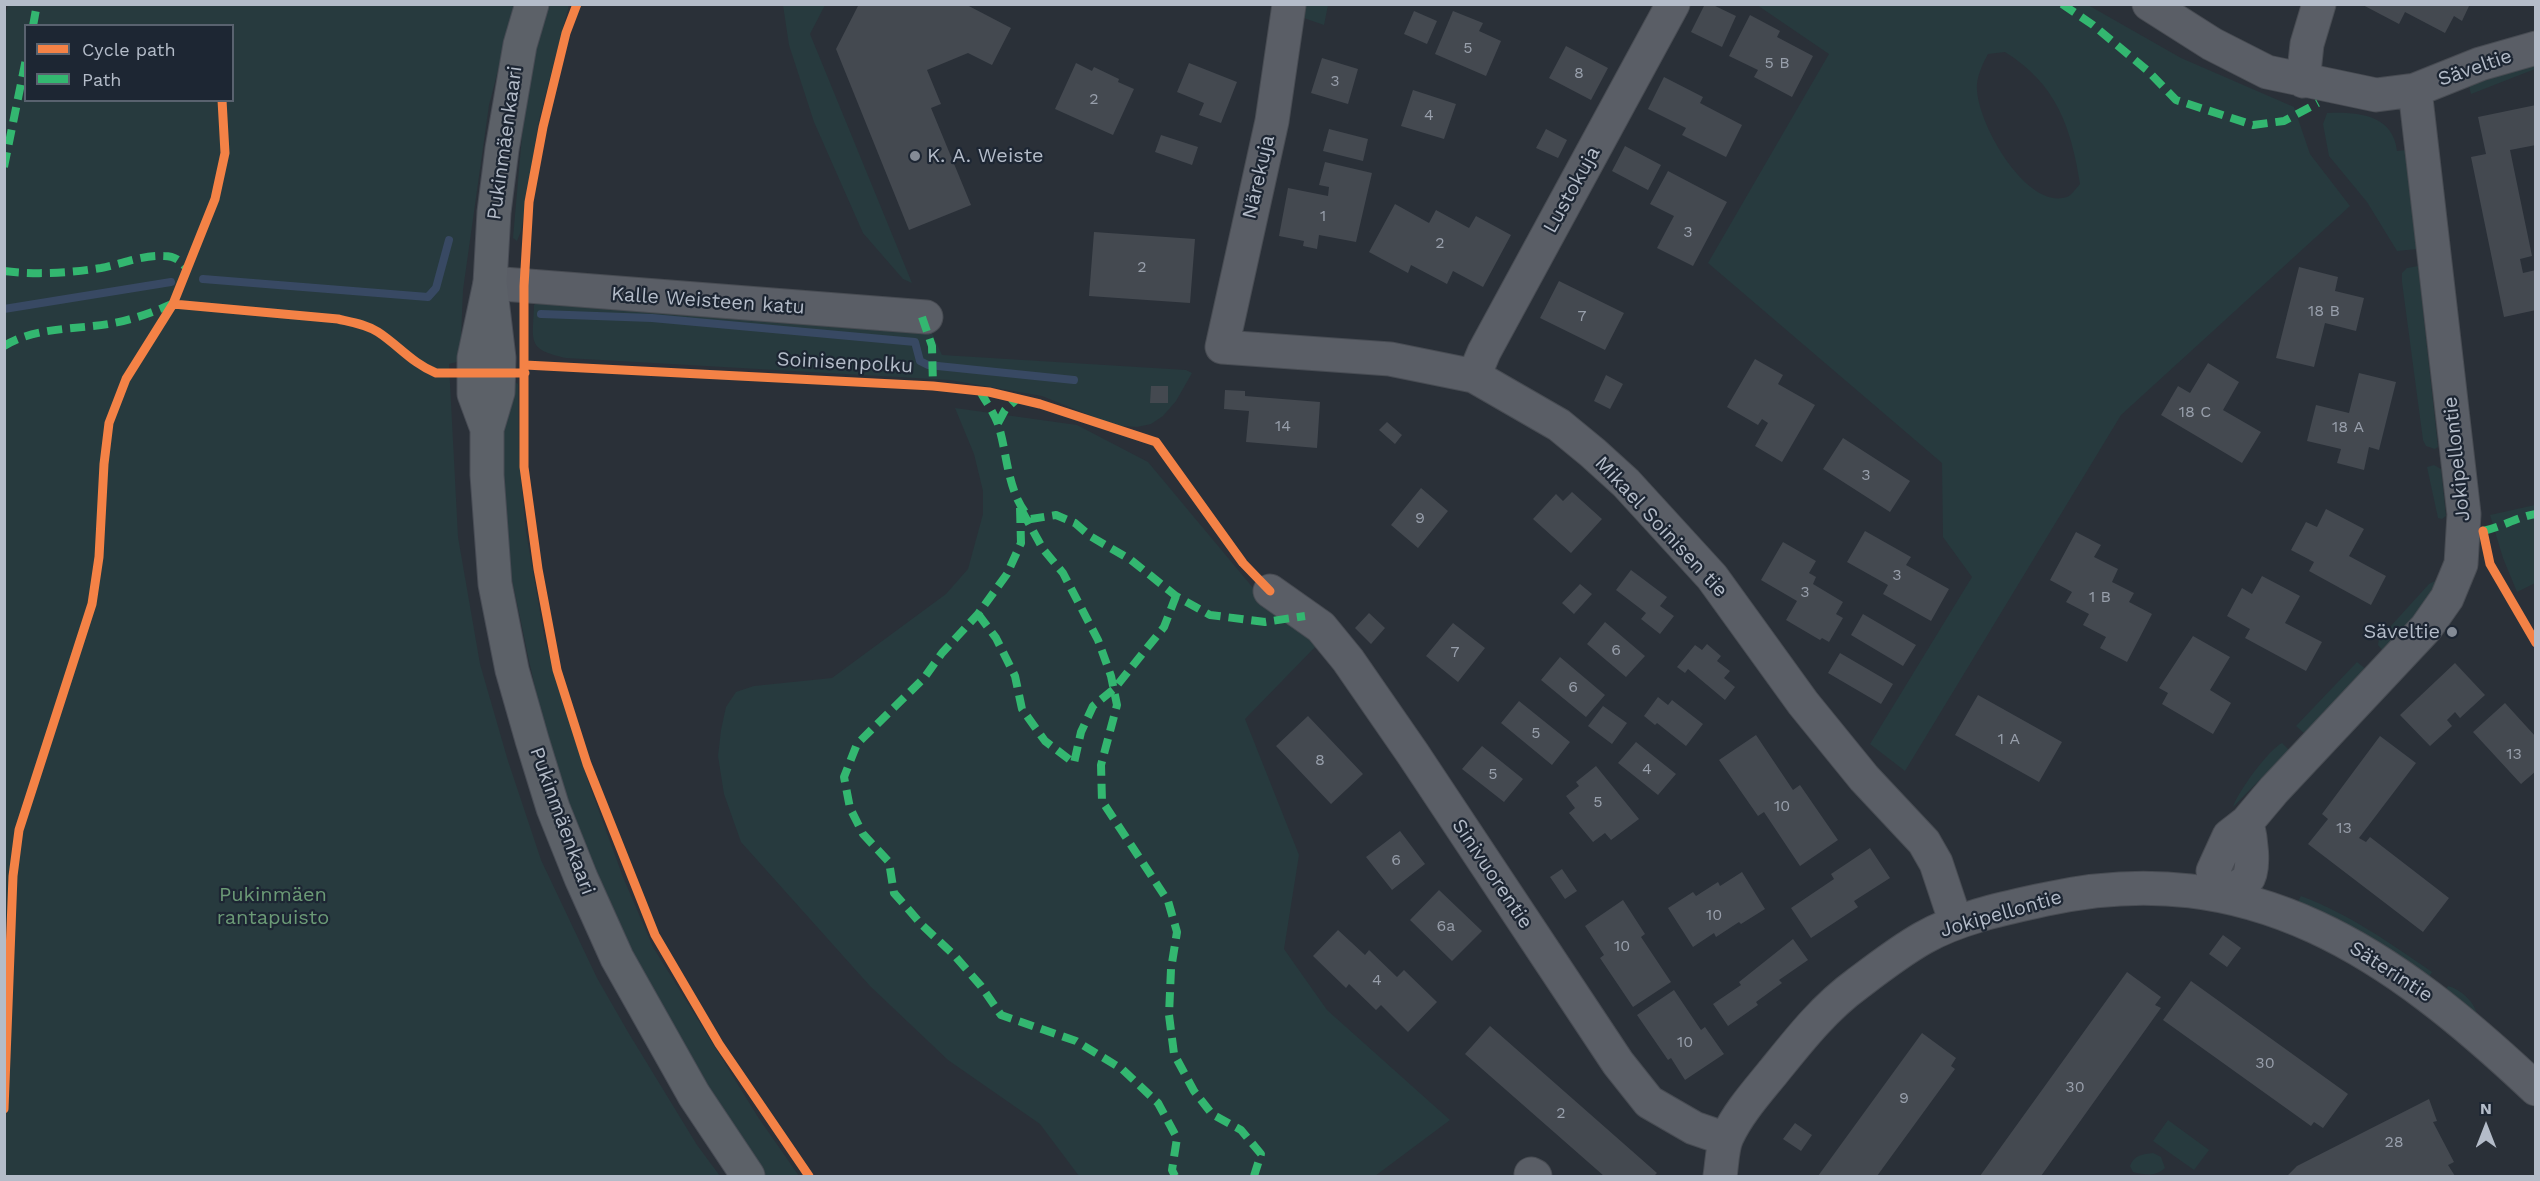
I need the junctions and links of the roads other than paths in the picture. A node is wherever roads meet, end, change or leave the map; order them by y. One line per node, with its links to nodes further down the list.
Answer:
1 (532, 4): 9 (main road, Pukinmäenkaari)
2 (1673, 4): 12 (street, Lustokuja)
3 (2149, 4): 7 (street, Säveltie)
4 (2319, 4): 7 (street)
5 (1289, 5): 11 (street, Närekuja)
6 (2535, 48): 8 (street, Säveltie)
7 (2303, 81): 8 (street, Säveltie)
8 (2415, 90): 14 (street, Jokipellontie)
9 (490, 283): 10 (street, Kalle Weisteen katu); 18 (main road, Pukinmäenkaari)
10 (926, 317)
11 (1221, 347): 12 (street, Mikael Soinisen tie)
12 (1474, 376): 15 (street, Mikael Soinisen tie)
13 (1270, 591): 17 (street, Sinivuorentie)
14 (2222, 894): 15 (street, Jokipellontie); 16 (street, Säterintie)
15 (1956, 923): 17 (street, Jokipellontie)
16 (2535, 1089)
17 (1726, 1139): 19 (street, Jokipellontie)
18 (748, 1176)
19 (1720, 1176)

